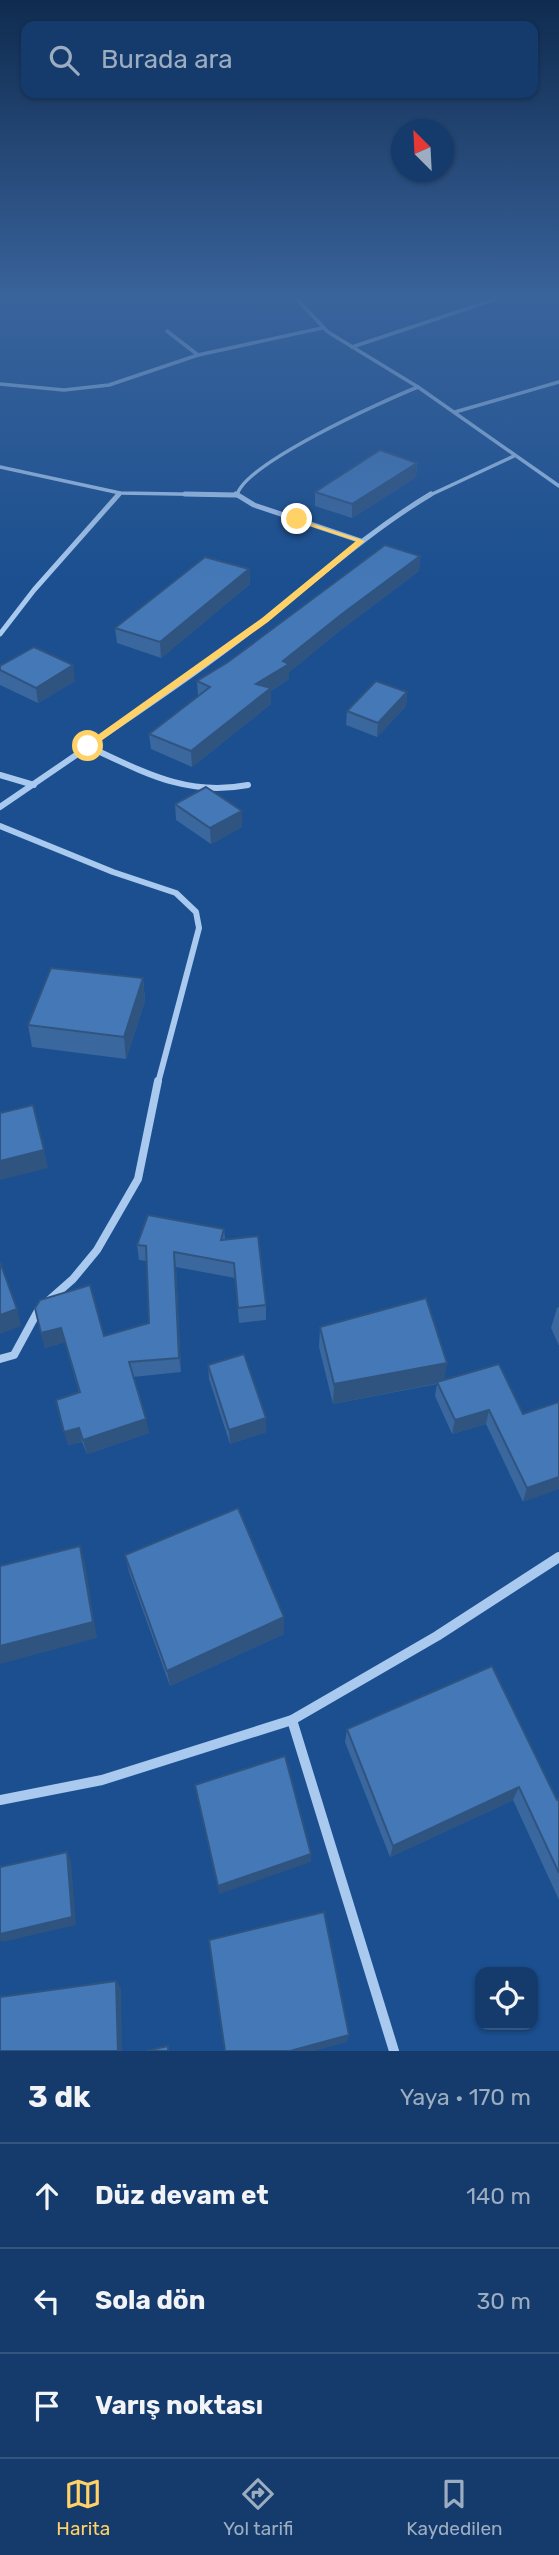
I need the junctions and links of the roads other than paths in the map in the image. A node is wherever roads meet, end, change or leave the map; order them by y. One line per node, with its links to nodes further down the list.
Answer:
1 (408, 391): 9 (street)
2 (423, 391): 4 (street)
3 (529, 391): 4 (street)
4 (454, 412): 5 (street)
5 (514, 456): 7 (street); 10 (street)
6 (0, 467): 8 (street)
7 (559, 486)
8 (120, 493): 9 (street); 11 (street)
9 (235, 495): 10 (street)
10 (361, 541): 12 (street)
11 (0, 634)
12 (88, 746): 14 (street); 15 (street)
13 (0, 775): 14 (street)
14 (34, 785): 16 (street)
15 (248, 785)
16 (0, 807)
17 (0, 826): 18 (street)
18 (0, 1359)
19 (559, 1557): 20 (street)
20 (292, 1720): 21 (street); 22 (street)
21 (0, 1800)
22 (394, 2051)

